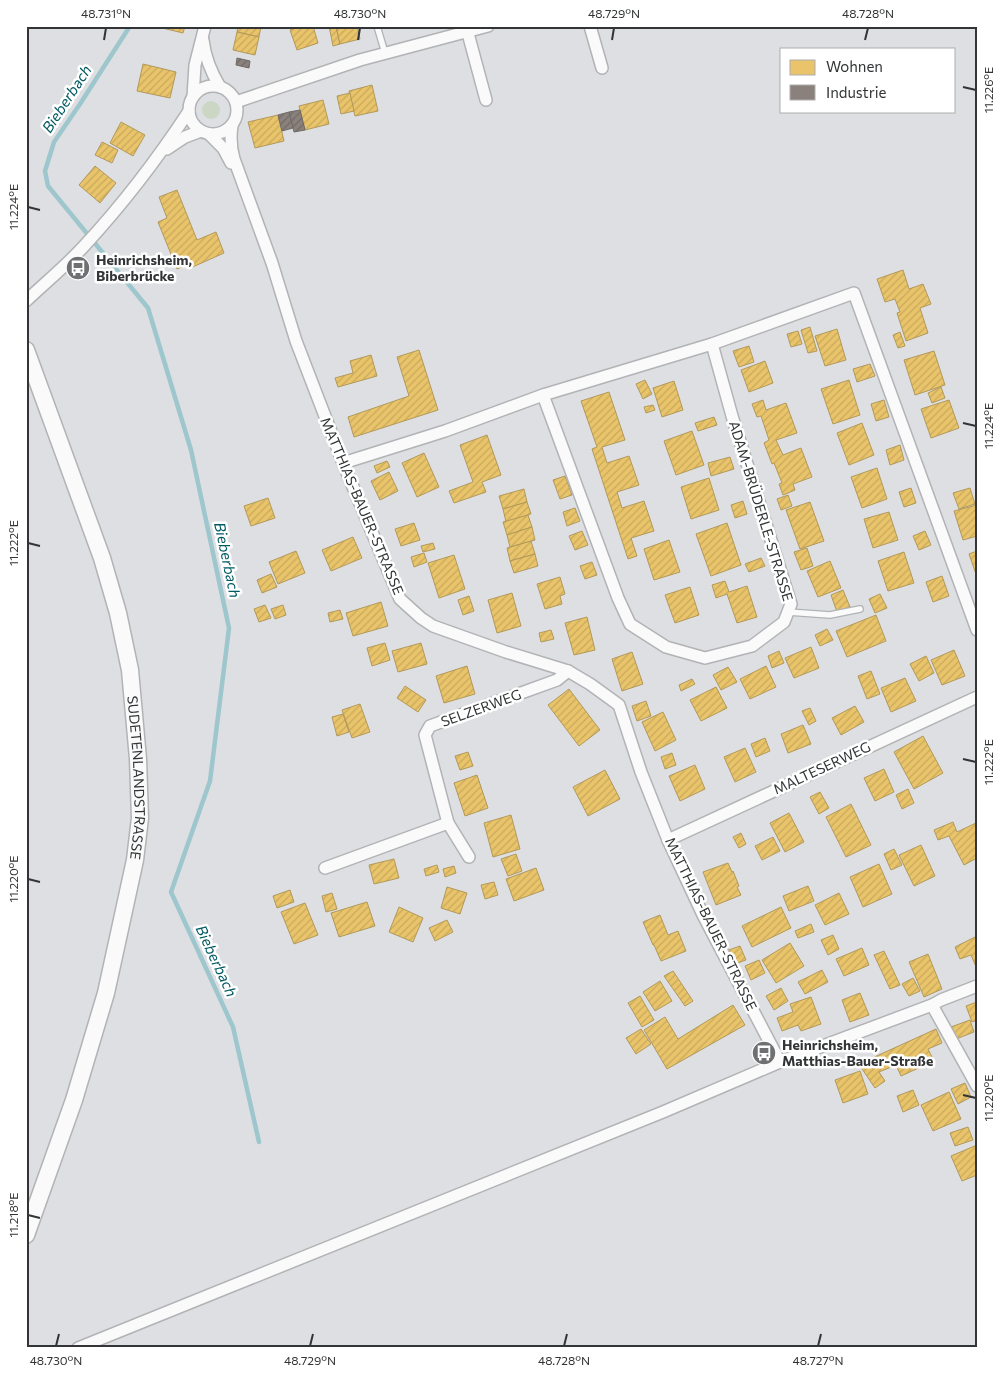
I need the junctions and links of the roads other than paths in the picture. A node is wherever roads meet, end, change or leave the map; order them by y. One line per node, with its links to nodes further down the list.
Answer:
1 (378, 26): 6 (lane)
2 (488, 26): 4 (street)
3 (590, 26): 7 (street)
4 (466, 29): 6 (street); 10 (street)
5 (203, 31): 8 (street); 9 (street)
6 (385, 53): 11 (street)
7 (602, 68)
8 (220, 87): 9 (street); 11 (street)
9 (193, 97): 12 (street)
10 (486, 100)
11 (236, 102): 13 (street)
12 (189, 111): 14 (street); 15 (street)
13 (232, 126): 14 (street); 16 (street, MATTHIAS-BAUER-STRASSE)
14 (205, 133): 15 (street); 16 (street, MATTHIAS-BAUER-STRASSE)
15 (157, 156): 17 (street)
16 (242, 179): 21 (street, MATTHIAS-BAUER-STRASSE)
17 (26, 301)
18 (712, 344): 20 (street); 23 (street, ADAM-BRÜDERLE-STRASSE); 24 (street)
19 (26, 350): 35 (street, SUDETENLANDSTRASSE)
20 (543, 395): 21 (street); 23 (street, ADAM-BRÜDERLE-STRASSE)
21 (343, 463): 25 (street, MATTHIAS-BAUER-STRASSE)
22 (860, 609): 23 (lane)
23 (788, 612)
24 (977, 630)
25 (568, 672): 27 (street, SELZERWEG); 28 (street, MATTHIAS-BAUER-STRASSE)
26 (977, 697): 28 (street, MALTESERWEG)
27 (448, 823): 29 (street, SELZERWEG); 30 (street)
28 (668, 840): 33 (street, MATTHIAS-BAUER-STRASSE)
29 (469, 857)
30 (325, 868)
31 (977, 986): 32 (street)
32 (932, 1006): 33 (street); 34 (street)
33 (780, 1062): 36 (street)
34 (977, 1086)
35 (26, 1235)
36 (78, 1348)

